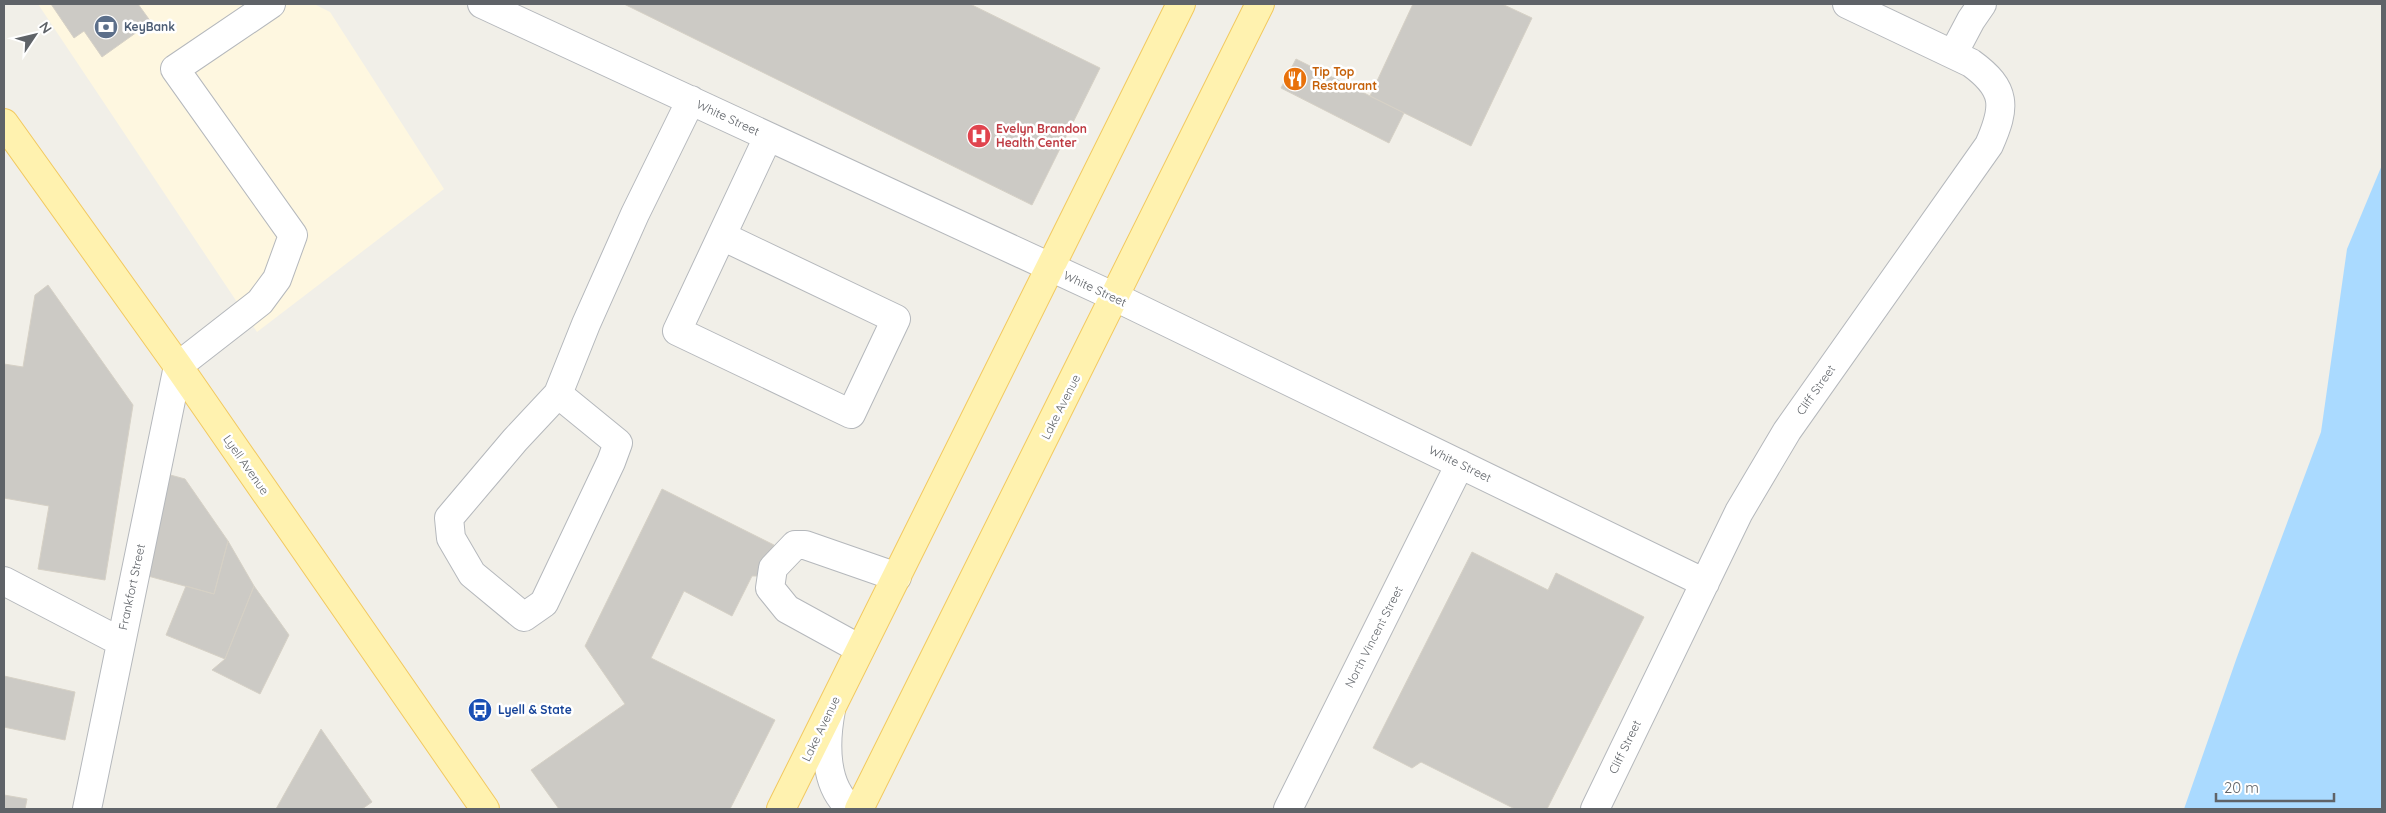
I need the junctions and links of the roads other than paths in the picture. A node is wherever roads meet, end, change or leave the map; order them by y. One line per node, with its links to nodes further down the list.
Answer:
1 (271, 4): 14 (street)
2 (482, 4): 8 (street, White Street)
3 (1179, 4): 12 (main road, Lake Avenue)
4 (1260, 4): 13 (main road, Lake Avenue)
5 (1847, 4): 7 (street, Cliff Street)
6 (1982, 4): 7 (street)
7 (1954, 54): 19 (street, Cliff Street)
8 (690, 100): 10 (street, White Street); 15 (street)
9 (4, 123): 14 (main road, Lyell Avenue)
10 (768, 137): 11 (street); 12 (street, White Street)
11 (722, 236): 11 (street)
12 (1051, 268): 13 (street, White Street); 17 (main road, Lake Avenue)
13 (1115, 297): 16 (street, White Street); 27 (main road, Lake Avenue)
14 (178, 366): 20 (street, Frankfort Street); 24 (main road, Lyell Avenue)
15 (558, 394): 15 (street)
16 (1460, 464): 19 (street, White Street); 28 (street, North Vincent Street)
17 (897, 577): 21 (main road, Lake Avenue); 21 (street)
18 (4, 581): 20 (street)
19 (1705, 583): 29 (street, Cliff Street)
20 (121, 642): 23 (street, Frankfort Street)
21 (860, 649): 22 (main road, Lake Avenue)
22 (831, 708): 25 (main road, Lake Avenue); 26 (street)
23 (87, 809)
24 (485, 809)
25 (781, 809)
26 (852, 809)
27 (859, 809)
28 (1288, 809)
29 (1595, 809)

